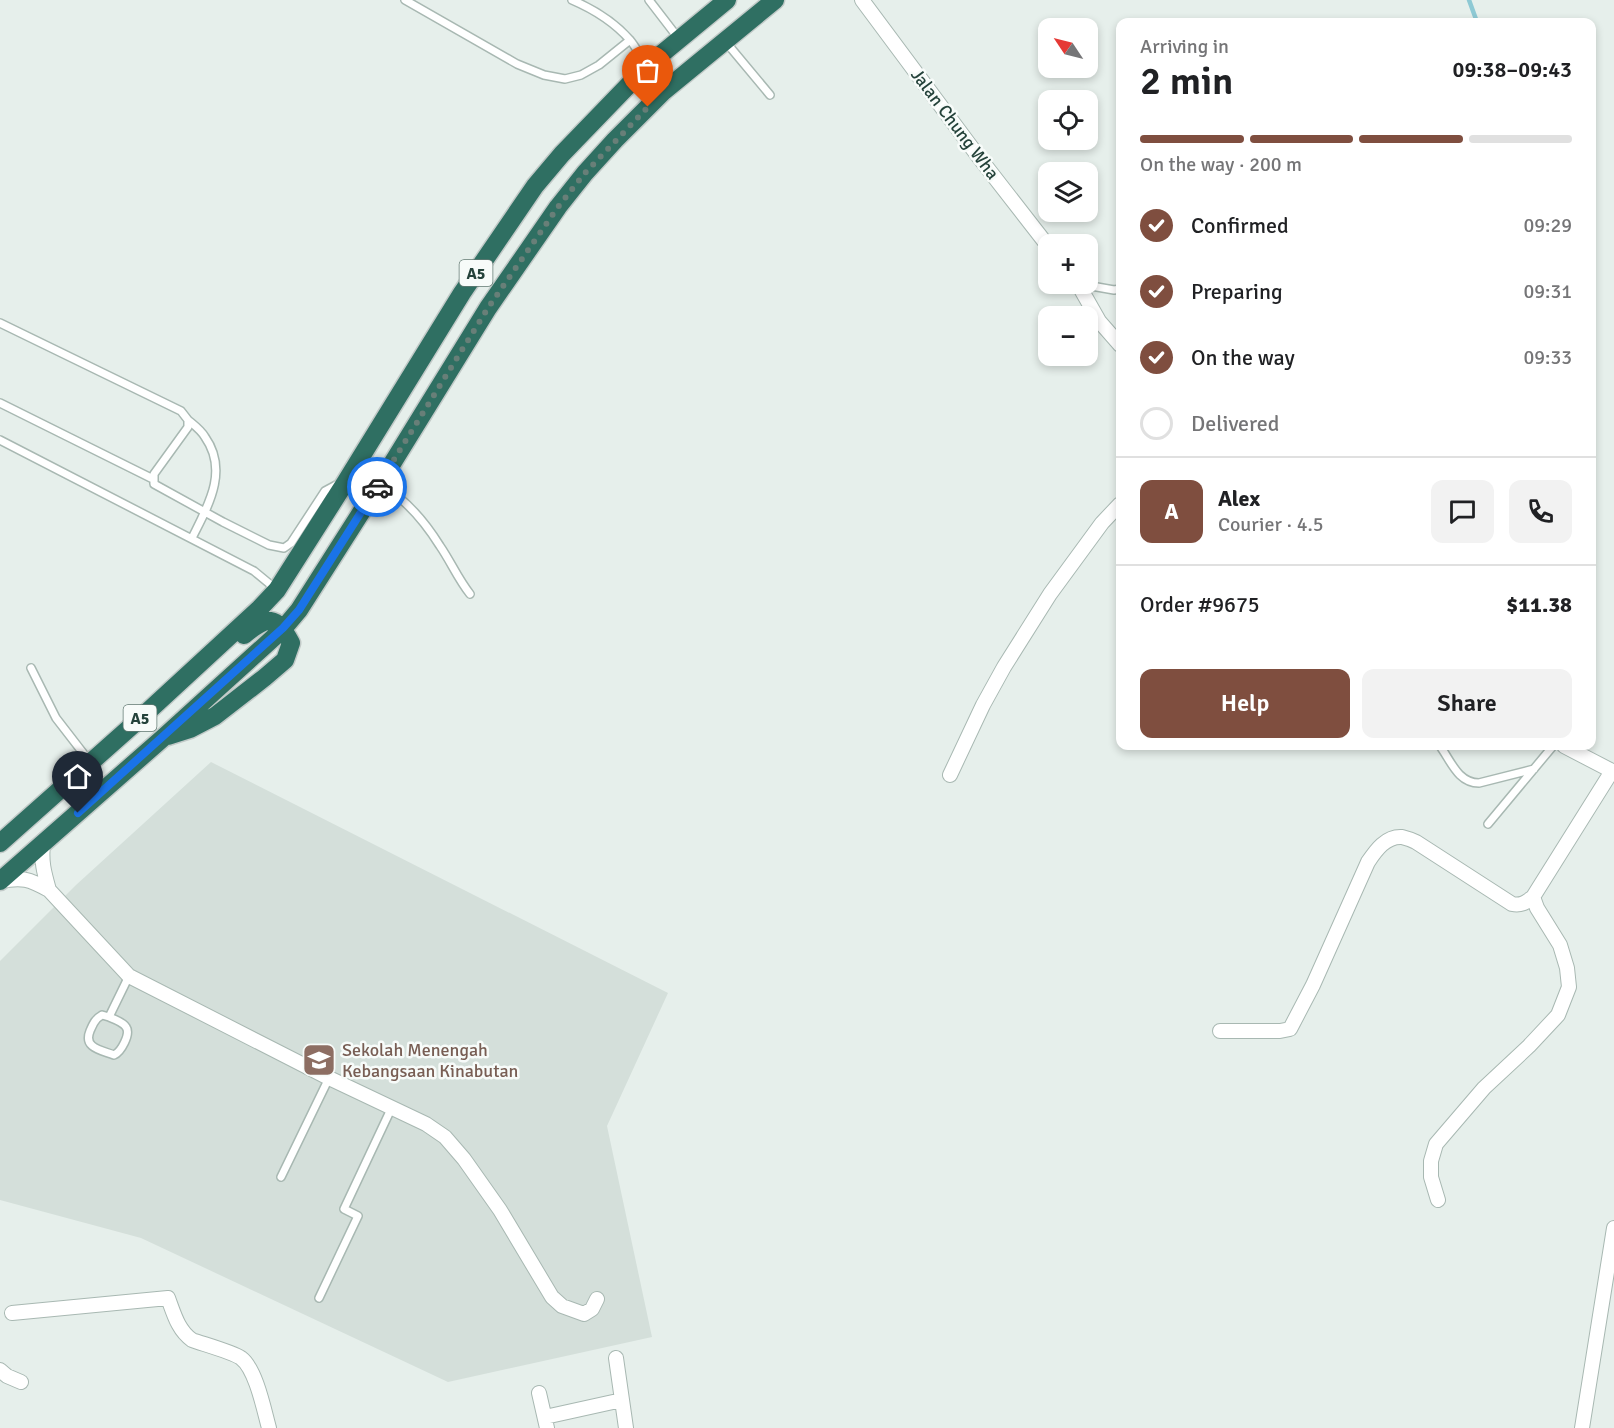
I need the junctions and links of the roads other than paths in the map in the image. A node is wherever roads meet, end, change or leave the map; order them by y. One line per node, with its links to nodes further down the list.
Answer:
1 (405, 0): 8 (lane)
2 (572, 0): 8 (lane)
3 (649, 0): 7 (lane)
4 (727, 0): 7 (highway, A5)
5 (775, 0): 9 (highway, A5)
6 (862, 0): 12 (street, Jalan Chung Wha)
7 (679, 39): 10 (highway, A5)
8 (630, 40): 10 (lane)
9 (724, 40): 11 (lane); 23 (highway, A5)
10 (647, 66): 22 (highway, A5)
11 (770, 95)
12 (1039, 234)
13 (1098, 287): 14 (lane)
14 (1116, 290)
15 (1084, 294): 17 (street)
16 (0, 322): 19 (lane)
17 (1116, 340)
18 (0, 403): 21 (lane)
19 (188, 420): 21 (lane); 25 (lane)
20 (0, 440): 26 (lane)
21 (153, 479): 25 (lane)
22 (345, 483): 25 (lane); 27 (highway, A5)
23 (379, 484): 28 (lane); 29 (highway, A5)
24 (1116, 508): 39 (street)
25 (205, 512): 26 (lane)
26 (192, 538): 27 (lane)
27 (277, 590): 29 (highway); 32 (highway, A5)
28 (470, 594)
29 (299, 610): 30 (highway, A5)
30 (283, 628): 32 (highway); 42 (highway, A5)
31 (31, 668): 36 (lane)
32 (144, 715): 36 (highway, A5)
33 (1443, 750): 37 (lane)
34 (1550, 750): 37 (lane)
35 (1572, 750): 38 (street)
36 (90, 762): 41 (highway, A5)
37 (1534, 769): 40 (lane)
38 (1613, 772): 45 (street)
39 (950, 775)
40 (1488, 824)
41 (0, 843)
42 (43, 844): 43 (highway, A5); 44 (street)
43 (0, 881): 44 (street)
44 (49, 890): 46 (street)
45 (1533, 897): 48 (street); 52 (street)
46 (129, 976): 47 (lane); 49 (street)
47 (109, 1017): 47 (lane)
48 (1220, 1031)
49 (329, 1078): 50 (street); 51 (lane)
50 (392, 1106): 54 (lane); 55 (street)
51 (281, 1177)
52 (1438, 1200)
53 (1614, 1228): 65 (street)
54 (319, 1298)
55 (597, 1299)
56 (12, 1313): 63 (street)
57 (616, 1358): 61 (street)
58 (0, 1371): 59 (street)
59 (21, 1382)
60 (539, 1393): 62 (street)
61 (622, 1400): 62 (street); 64 (street)
62 (546, 1423)
63 (269, 1428)
64 (626, 1428)
65 (1582, 1428)

